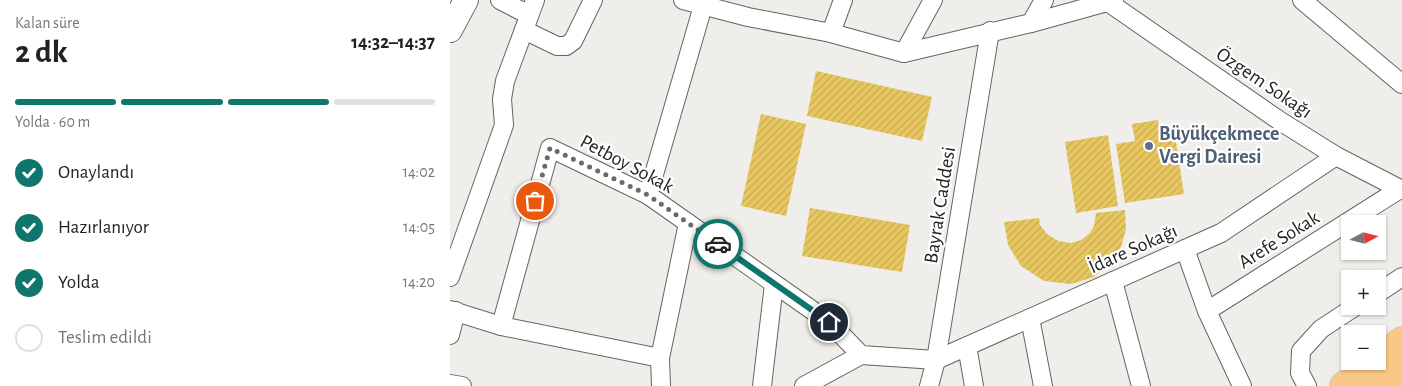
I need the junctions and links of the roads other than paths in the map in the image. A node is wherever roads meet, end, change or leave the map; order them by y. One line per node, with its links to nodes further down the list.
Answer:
1 (466, 0): 13 (main road)
2 (500, 0): 11 (street)
3 (592, 0): 11 (street)
4 (683, 0): 10 (street)
5 (843, 0): 15 (street)
6 (932, 0): 16 (street)
7 (1044, 0): 12 (street)
8 (1302, 0): 17 (street)
9 (1111, 1): 12 (street); 18 (street, Özgem Sokağı)
10 (703, 6): 15 (street); 20 (street)
11 (529, 15): 23 (street)
12 (1031, 23): 14 (street)
13 (450, 30)
14 (990, 31): 16 (street); 39 (street, Bayrak Caddesi)
15 (831, 33): 16 (street)
16 (904, 53)
17 (1402, 84)
18 (1336, 156): 19 (street, Özgem Sokağı); 22 (street, İdare Sokağı)
19 (1401, 190): 29 (street, Arefe Sokak)
20 (648, 195): 21 (street, Petboy Sokak); 32 (street, Petboy Sokak)
21 (688, 223): 26 (street, Petboy Sokak); 38 (street)
22 (1185, 249): 25 (street, İdare Sokağı); 29 (street)
23 (450, 277)
24 (1402, 277): 27 (street)
25 (1113, 281): 31 (street, İdare Sokağı); 50 (street)
26 (774, 284): 37 (street, Petboy Sokak); 45 (street)
27 (1386, 287)
28 (453, 310): 32 (street); 33 (street)
29 (1207, 311): 51 (street)
30 (1342, 315): 52 (street)
31 (1030, 318): 35 (street, İdare Sokağı); 49 (street)
32 (501, 326): 38 (street)
33 (450, 335)
34 (1402, 340): 36 (highway)
35 (967, 346): 39 (street, İdare Sokağı); 48 (street)
36 (1386, 352)
37 (861, 355): 39 (street); 46 (street)
38 (660, 358): 44 (street)
39 (936, 360): 47 (street, Bayrak Caddesi)
40 (1364, 370): 53 (highway)
41 (1402, 370): 54 (highway)
42 (450, 384): 43 (street)
43 (462, 386)
44 (661, 386)
45 (762, 386)
46 (804, 386)
47 (930, 386)
48 (974, 386)
49 (1043, 386)
50 (1141, 386)
51 (1242, 386)
52 (1307, 386)
53 (1344, 386)
54 (1381, 386)

